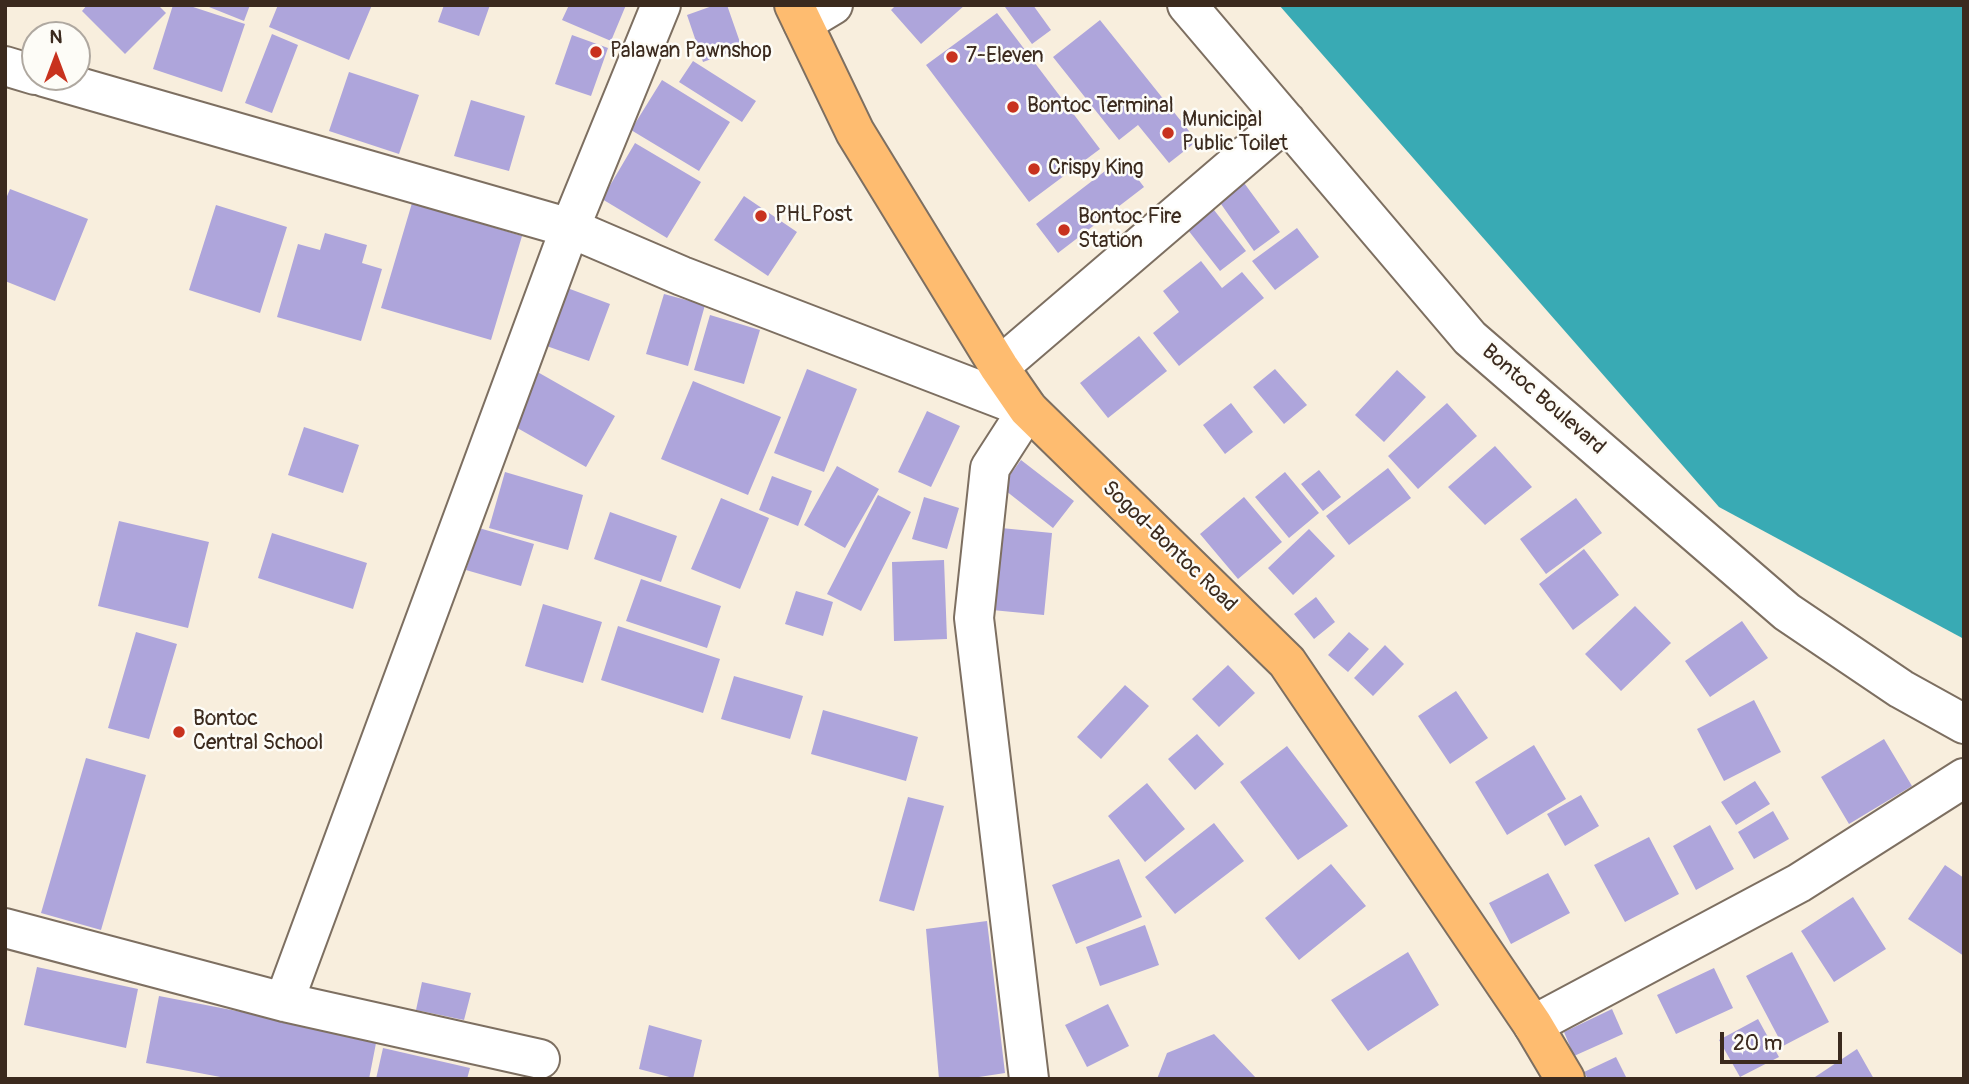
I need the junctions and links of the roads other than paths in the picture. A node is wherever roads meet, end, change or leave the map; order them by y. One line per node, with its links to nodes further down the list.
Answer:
1 (661, 5): 6 (street)
2 (1187, 5): 5 (street, Bontoc Boulevard)
3 (810, 11): 7 (main road, Sogod-Bontoc Road)
4 (91, 90): 6 (street)
5 (1286, 121): 7 (street); 9 (street, Bontoc Boulevard)
6 (570, 228): 8 (street); 12 (street)
7 (999, 367): 8 (main road, Sogod-Bontoc Road)
8 (1028, 410): 13 (main road, Sogod-Bontoc Road); 15 (street)
9 (1964, 724)
10 (1964, 778): 13 (street)
11 (5, 928): 12 (street)
12 (284, 1002): 14 (street)
13 (1533, 1025): 16 (main road, Sogod-Bontoc Road)
14 (540, 1059)
15 (1029, 1079)
16 (1565, 1079)

